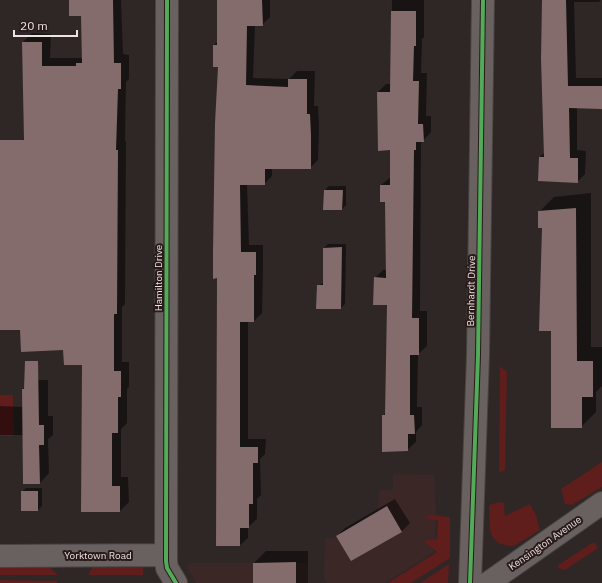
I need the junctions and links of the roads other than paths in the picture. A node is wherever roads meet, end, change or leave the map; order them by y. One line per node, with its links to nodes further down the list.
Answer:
1 (166, 0): 4 (street, Hamilton Drive)
2 (483, 0): 7 (street, Bernhardt Drive)
3 (602, 503): 8 (street, Kensington Avenue)
4 (166, 555): 5 (street, Yorktown Road); 6 (street)
5 (0, 556)
6 (176, 583)
7 (470, 583)
8 (488, 583)

